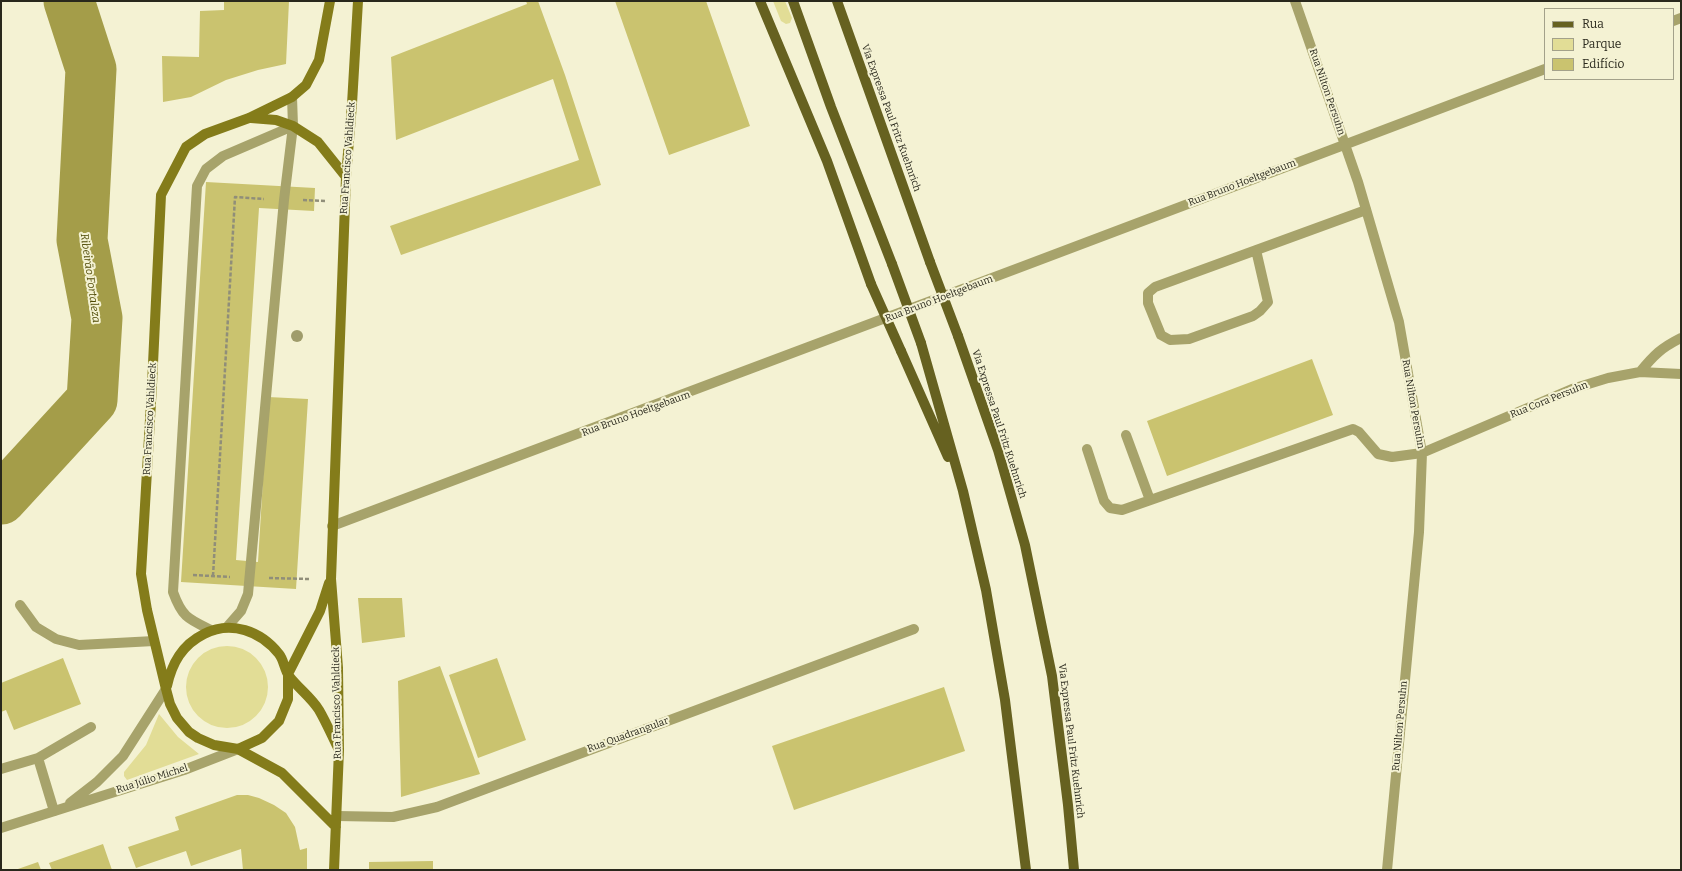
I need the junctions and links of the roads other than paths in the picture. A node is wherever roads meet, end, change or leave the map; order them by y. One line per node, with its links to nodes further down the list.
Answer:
1 (330, 1): 8 (main road, Rua Francisco Vahldieck)
2 (358, 1): 12 (main road, Rua Francisco Vahldieck)
3 (760, 1): 21 (main road, bridge)
4 (793, 1): 21 (main road, bridge)
5 (837, 1): 44 (main road, Via Expressa Paul Fritz Kuehnrich, bridge)
6 (1295, 1): 11 (street, Rua Nilton Persuhn)
7 (1544, 69): 11 (street, Rua Bruno Hoeltgebaum)
8 (292, 96): 9 (main road, Rua Francisco Vahldieck); 10 (street)
9 (249, 118): 10 (main road); 29 (main road, Rua Francisco Vahldieck)
10 (293, 126): 12 (main road); 26 (street); 28 (street)
11 (1345, 144): 13 (street, Rua Nilton Persuhn); 23 (street, Rua Bruno Hoeltgebaum)
12 (346, 177): 23 (main road, Rua Francisco Vahldieck)
13 (1366, 210): 14 (street); 20 (street, Rua Nilton Persuhn)
14 (1256, 250): 14 (street)
15 (1681, 338): 16 (street)
16 (1640, 372): 17 (street, Rua Cora Persuhn); 20 (street, Rua Cora Persuhn)
17 (1681, 374)
18 (1126, 435): 22 (street)
19 (1087, 449): 22 (street)
20 (1422, 453): 22 (street, Rua Cora Persuhn); 45 (street, Rua Nilton Persuhn)
21 (963, 491): 43 (main road)
22 (1150, 500)
23 (332, 526): 24 (main road, Rua Francisco Vahldieck)
24 (330, 579): 30 (main road, Rua Francisco Vahldieck); 34 (main road, Rua Francisco Vahldieck)
25 (20, 605): 29 (street)
26 (227, 627): 28 (main road); 30 (main road)
27 (914, 628): 39 (street, Rua Quadrangular)
28 (211, 630): 31 (main road)
29 (154, 640): 31 (main road, Rua Francisco Vahldieck)
30 (288, 674): 33 (main road); 34 (main road)
31 (166, 689): 33 (main road, Rua Francisco Vahldieck); 37 (street, Rua Júlio Michel)
32 (91, 727): 35 (street)
33 (238, 749): 37 (street, Rua Júlio Michel); 40 (main road, Rua Francisco Vahldieck)
34 (339, 750): 39 (main road, Rua Francisco Vahldieck)
35 (38, 758): 36 (street); 38 (street)
36 (1, 769)
37 (66, 806): 38 (street, Rua Júlio Michel)
38 (54, 811): 41 (street, Rua Júlio Michel)
39 (337, 816): 40 (main road, Rua Francisco Vahldieck)
40 (336, 827): 42 (main road, Rua Francisco Vahldieck)
41 (1, 828)
42 (334, 870)
43 (1026, 870)
44 (1074, 870)
45 (1386, 870)

